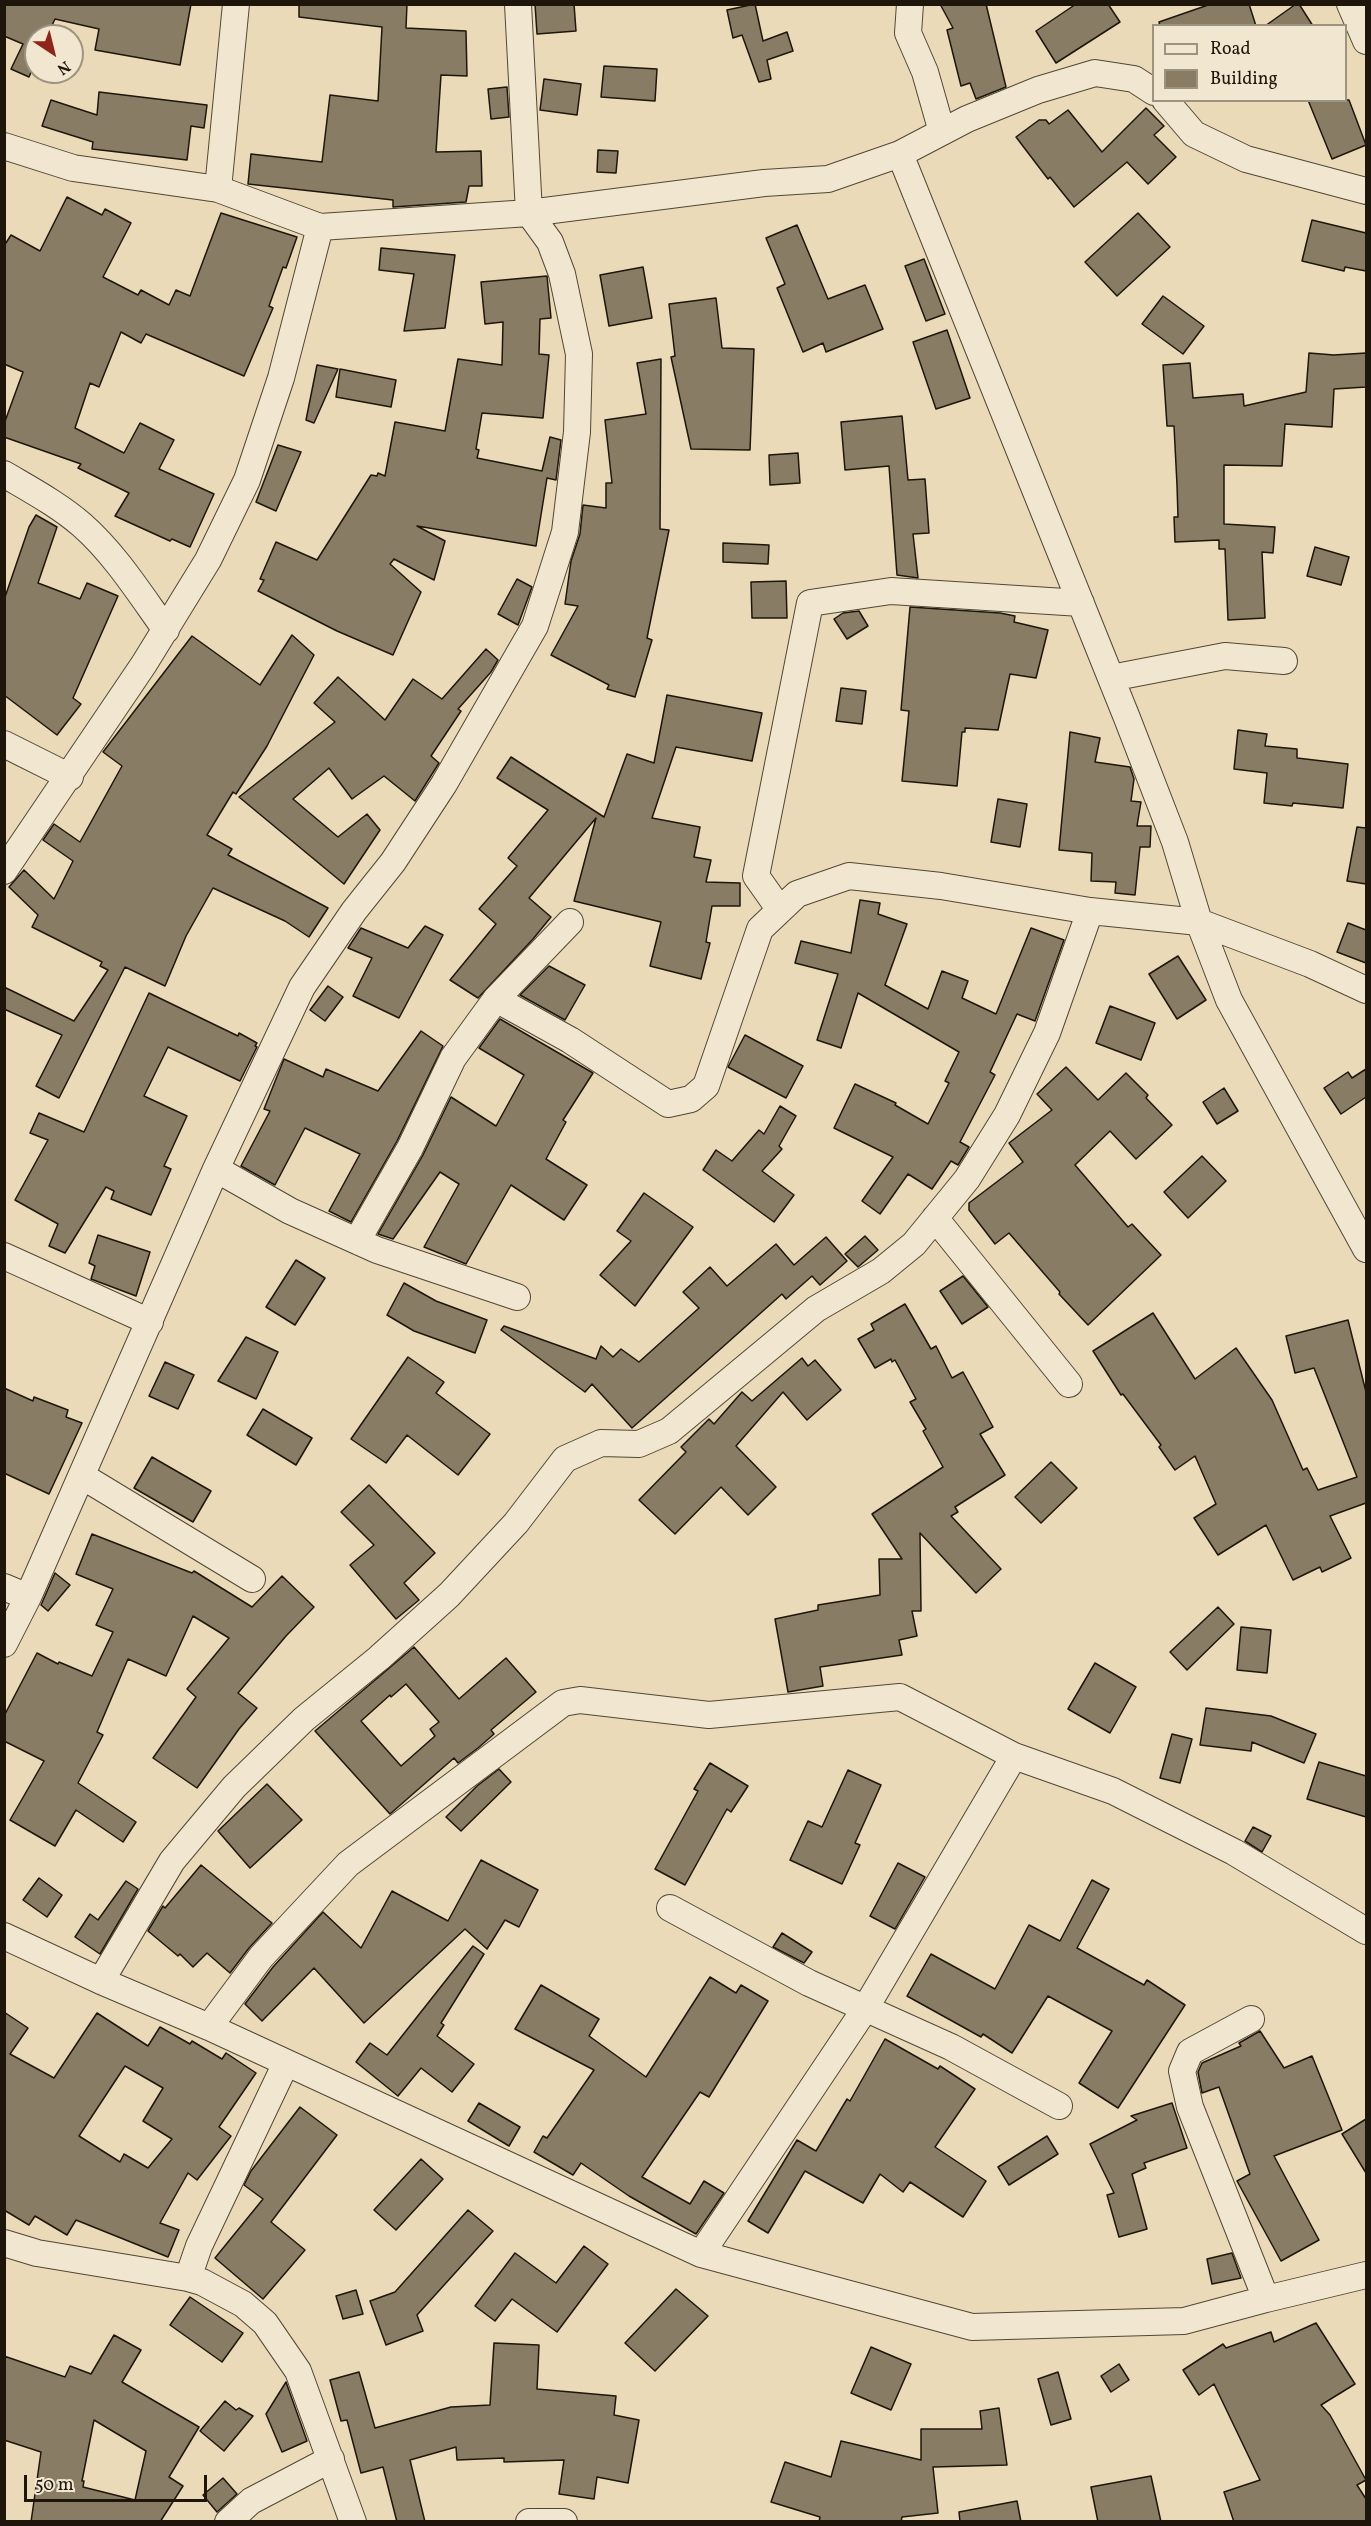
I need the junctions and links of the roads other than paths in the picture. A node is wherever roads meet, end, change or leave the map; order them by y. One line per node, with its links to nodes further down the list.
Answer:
1 (236, 4): 11 (street)
2 (518, 4): 13 (street)
3 (910, 4): 8 (street)
4 (1350, 4): 5 (street)
5 (1366, 41)
6 (1152, 91): 8 (street)
7 (1167, 102): 12 (street)
8 (942, 132): 10 (street)
9 (4, 146): 11 (street)
10 (900, 154): 13 (street); 16 (street)
11 (218, 189): 14 (street)
12 (1366, 190)
13 (529, 213): 14 (street); 29 (street)
14 (320, 227): 17 (street)
15 (4, 474): 17 (street)
16 (1081, 603): 19 (street); 23 (street)
17 (166, 630): 21 (street)
18 (1284, 661): 19 (street)
19 (1111, 678): 26 (street)
20 (4, 744): 21 (street)
21 (70, 777): 22 (street)
22 (4, 871)
23 (780, 910): 24 (street); 28 (street)
24 (1090, 911): 26 (street); 30 (street)
25 (570, 922): 28 (street)
26 (1198, 922): 27 (street); 32 (street)
27 (1366, 990)
28 (496, 999): 31 (street)
29 (216, 1169): 31 (street); 35 (street)
30 (935, 1218): 36 (street); 46 (street)
31 (357, 1241): 34 (street)
32 (1366, 1249)
33 (4, 1256): 35 (street)
34 (517, 1297)
35 (150, 1323): 37 (street)
36 (1069, 1384)
37 (82, 1476): 38 (street); 40 (street)
38 (252, 1579)
39 (4, 1587): 40 (street)
40 (28, 1597): 41 (street)
41 (4, 1644)
42 (1014, 1756): 44 (street); 47 (street); 49 (street)
43 (670, 1908): 47 (street)
44 (1366, 1931)
45 (4, 1936): 46 (street)
46 (101, 1982): 49 (street)
47 (865, 2009): 51 (street); 53 (street)
48 (1251, 2019): 56 (street)
49 (209, 2027): 50 (street)
50 (286, 2063): 53 (street); 55 (street)
51 (1059, 2106)
52 (4, 2243): 55 (street)
53 (701, 2254): 56 (street)
54 (1366, 2275): 56 (street)
55 (188, 2278): 57 (street)
56 (1266, 2298)
57 (331, 2459): 58 (street); 59 (street)
58 (228, 2522)
59 (353, 2522)
60 (529, 2522): 61 (street)
61 (564, 2522)

